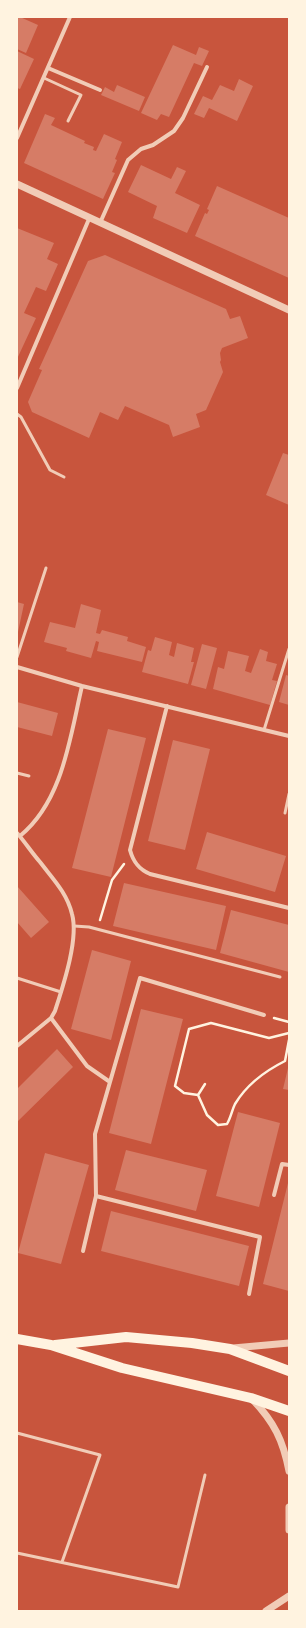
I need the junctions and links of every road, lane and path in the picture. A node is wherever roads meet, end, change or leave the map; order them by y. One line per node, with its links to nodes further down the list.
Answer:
1 (70, 17): 3 (street)
2 (207, 67): 10 (street)
3 (48, 68): 4 (street); 5 (street)
4 (44, 78): 6 (lane); 7 (street)
5 (100, 90)
6 (68, 121)
7 (17, 138)
8 (17, 184): 9 (street)
9 (89, 218): 10 (street); 12 (street)
10 (100, 224): 11 (street)
11 (289, 310)
12 (17, 388)
13 (17, 414): 14 (lane)
14 (64, 476)
15 (46, 568): 17 (lane)
16 (289, 649): 21 (lane)
17 (17, 657)
18 (17, 667): 19 (street)
19 (82, 686): 20 (street); 27 (street)
20 (167, 706): 21 (street); 28 (street)
21 (264, 730): 22 (street)
22 (289, 736)
23 (17, 773): 24 (lane)
24 (29, 776)
25 (289, 794): 26 (lane)
26 (285, 813)
27 (18, 835): 30 (street)
28 (130, 850): 29 (street); 30 (path)
29 (289, 908)
30 (72, 915): 31 (street)
31 (74, 926): 32 (lane); 34 (street)
32 (280, 977)
33 (17, 978): 34 (lane)
34 (61, 992): 36 (street)
35 (264, 1015): 37 (path); 41 (street)
36 (51, 1018): 40 (street); 41 (street)
37 (289, 1022)
38 (289, 1033): 43 (path)
39 (289, 1040): 43 (path)
40 (17, 1046)
41 (110, 1082): 46 (street)
42 (205, 1084): 43 (path)
43 (198, 1096)
44 (289, 1165): 45 (street)
45 (274, 1195)
46 (96, 1196): 47 (street); 48 (street)
47 (83, 1251)
48 (249, 1294)
49 (17, 1339): 51 (main road)
50 (289, 1344): 52 (street)
51 (51, 1345): 52 (main road); 54 (main road)
52 (230, 1349): 53 (main road)
53 (289, 1371)
54 (251, 1398): 55 (main road); 57 (street)
55 (289, 1411)
56 (17, 1433): 62 (lane)
57 (289, 1471)
58 (205, 1475): 62 (lane)
59 (289, 1507): 60 (street)
60 (289, 1530)
61 (17, 1553): 62 (lane)
62 (62, 1562)
63 (289, 1596): 64 (street)
64 (266, 1611)

